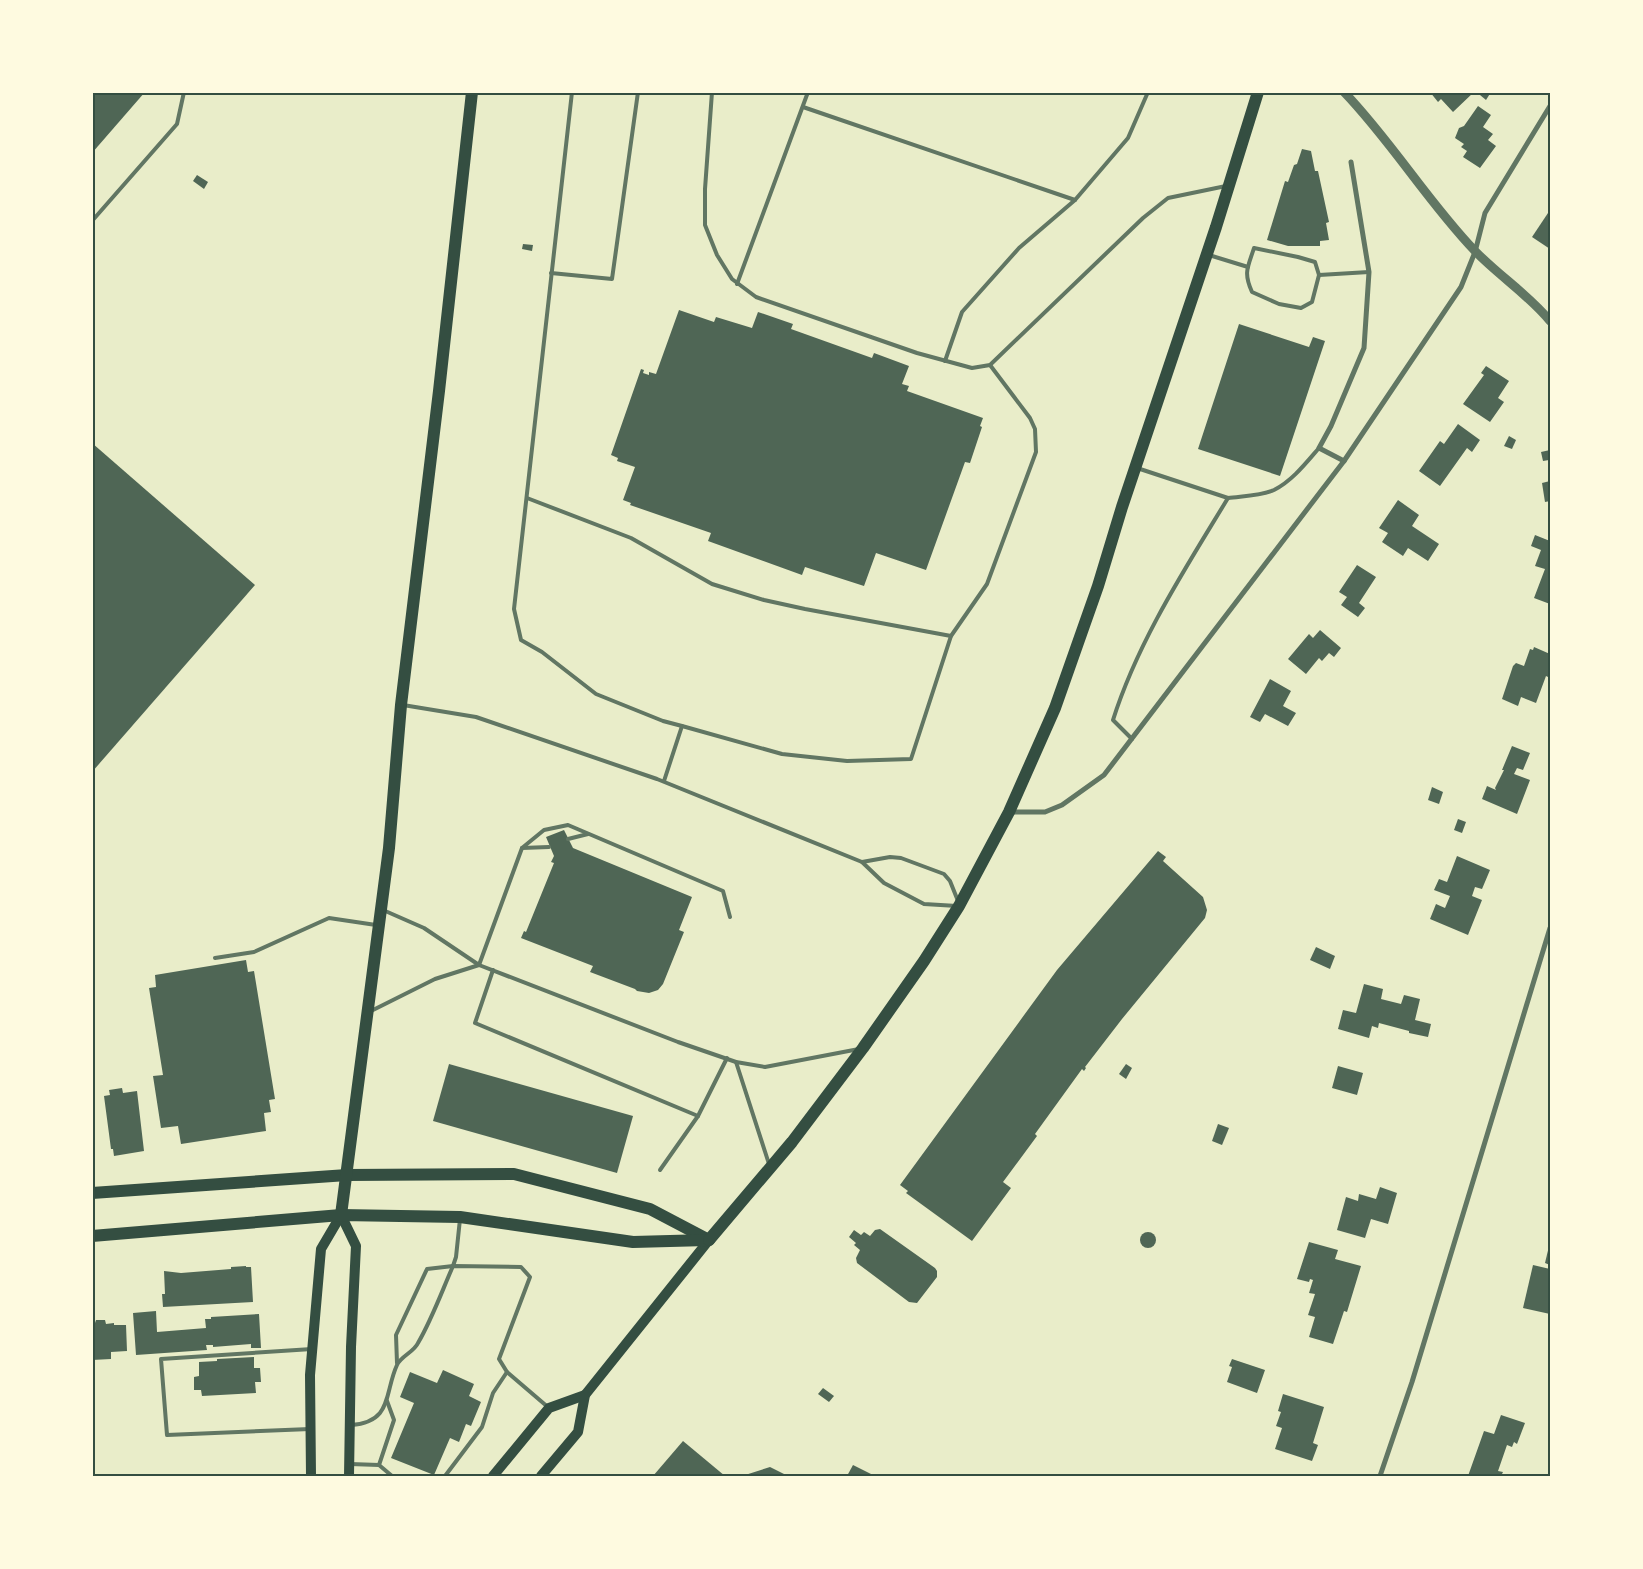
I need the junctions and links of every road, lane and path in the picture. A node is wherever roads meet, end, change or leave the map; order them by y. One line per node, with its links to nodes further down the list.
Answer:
1 (184, 92): 15 (lane)
2 (472, 92): 32 (main road)
3 (572, 92): 20 (lane)
4 (638, 92): 20 (lane)
5 (712, 92): 22 (lane)
6 (808, 92): 11 (lane)
7 (1148, 92): 14 (lane)
8 (1258, 92): 13 (main road)
9 (1344, 92): 16 (street)
10 (1550, 106): 16 (street)
11 (803, 107): 14 (lane); 22 (lane)
12 (1351, 162): 19 (street)
13 (1228, 186): 17 (main road); 25 (lane)
14 (1075, 200): 24 (lane)
15 (92, 221)
16 (1475, 252): 23 (street); 27 (street)
17 (1207, 254): 18 (lane); 28 (main road)
18 (1248, 266): 21 (lane); 21 (lane)
19 (1369, 272): 21 (lane); 26 (street)
20 (551, 273): 29 (lane)
21 (1319, 275)
22 (737, 284): 24 (lane)
23 (1550, 321)
24 (945, 361): 25 (lane)
25 (990, 365): 31 (lane)
26 (1319, 448): 27 (street); 30 (lane)
27 (1344, 461): 34 (street)
28 (1135, 468): 30 (lane); 36 (main road)
29 (527, 498): 31 (lane); 33 (lane)
30 (1228, 498): 34 (lane)
31 (951, 636): 33 (lane)
32 (401, 705): 35 (lane); 43 (main road)
33 (682, 726): 35 (lane)
34 (1132, 739): 36 (street)
35 (664, 781): 41 (lane)
36 (1009, 812): 42 (main road)
37 (588, 834): 38 (lane); 40 (lane); 44 (lane)
38 (568, 839)
39 (549, 846): 40 (lane)
40 (522, 848): 48 (lane)
41 (862, 862): 42 (lane); 42 (lane)
42 (959, 906): 51 (main road)
43 (381, 908): 45 (main road); 48 (lane)
44 (730, 918)
45 (378, 926): 47 (lane); 50 (main road)
46 (1550, 928): 80 (street)
47 (215, 958)
48 (479, 965): 49 (lane); 50 (lane)
49 (493, 970): 52 (lane); 54 (lane)
50 (367, 1013): 57 (main road)
51 (863, 1048): 53 (lane); 55 (main road)
52 (727, 1058): 53 (lane); 54 (lane)
53 (736, 1062): 55 (lane)
54 (698, 1116): 56 (lane)
55 (771, 1168): 62 (main road)
56 (660, 1170)
57 (347, 1175): 58 (main road); 59 (main road); 62 (main road)
58 (92, 1193)
59 (341, 1215): 60 (main road); 61 (main road); 64 (main road); 70 (main road)
60 (460, 1216): 62 (main road); 63 (lane)
61 (92, 1236)
62 (710, 1240): 67 (main road)
63 (453, 1266): 65 (lane); 65 (lane); 66 (lane)
64 (312, 1349): 71 (main road); 71 (lane)
65 (397, 1363): 68 (lane)
66 (507, 1372): 69 (lane); 77 (lane)
67 (586, 1396): 69 (main road); 79 (main road)
68 (387, 1401): 70 (lane); 73 (lane)
69 (549, 1408): 78 (main road)
70 (351, 1425): 72 (main road)
71 (310, 1429): 74 (main road)
72 (350, 1464): 73 (lane); 75 (main road)
73 (379, 1465): 76 (lane)
74 (310, 1476)
75 (349, 1476)
76 (392, 1476)
77 (445, 1476)
78 (493, 1476)
79 (542, 1476)
80 (1380, 1476)

